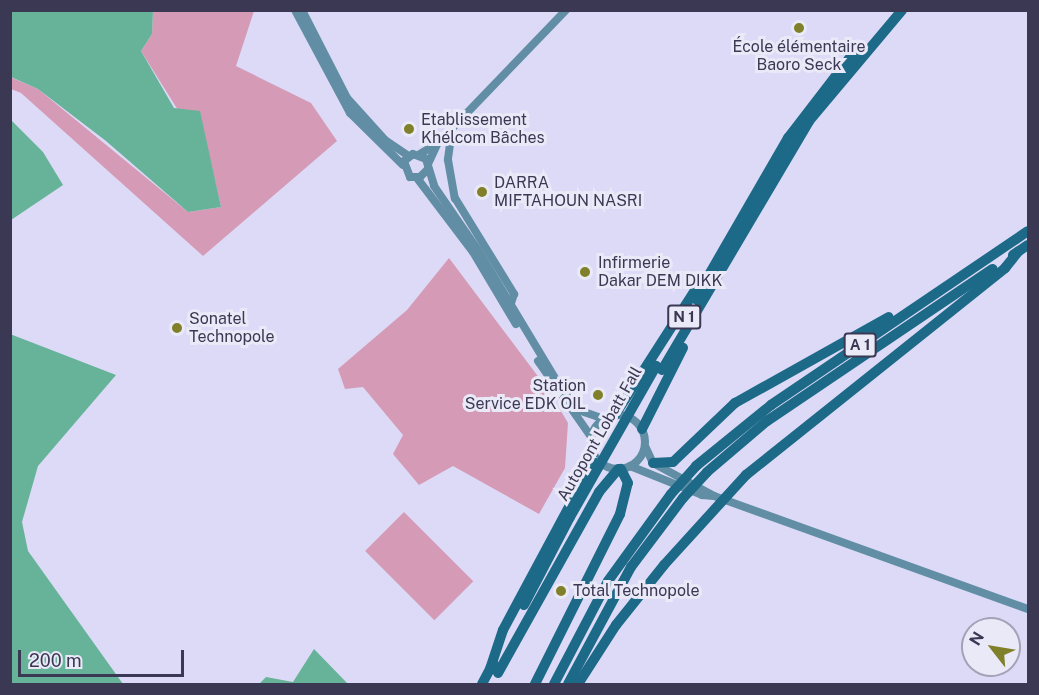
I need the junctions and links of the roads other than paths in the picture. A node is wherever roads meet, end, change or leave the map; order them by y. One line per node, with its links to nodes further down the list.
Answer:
1 (295, 10): 12 (main road)
2 (302, 10): 7 (main road)
3 (308, 10): 7 (main road)
4 (566, 10): 8 (main road)
5 (891, 10): 20 (highway)
6 (902, 10): 20 (highway)
7 (341, 88): 11 (main road)
8 (452, 129): 9 (main road); 16 (main road)
9 (438, 143): 10 (main road); 13 (main road)
10 (420, 154): 11 (main road); 13 (main road)
11 (409, 156): 12 (main road)
12 (404, 165): 14 (main road)
13 (428, 167): 14 (main road); 15 (main road)
14 (417, 178): 25 (main road)
15 (439, 193): 16 (main road); 22 (main road)
16 (459, 208): 22 (main road)
17 (1029, 231): 21 (highway, A 1)
18 (1029, 245): 19 (highway, A 1)
19 (1018, 252): 30 (highway); 37 (highway, A 1, bridge)
20 (716, 270): 23 (highway); 24 (highway); 32 (highway, Autopont Lobatt Fall / N 1)
21 (927, 300): 28 (highway); 36 (highway, A 1, bridge)
22 (511, 303): 23 (main road)
23 (610, 417): 24 (main road); 25 (main road)
24 (642, 429): 26 (main road)
25 (592, 438): 27 (main road)
26 (645, 445): 28 (main road); 29 (main road)
27 (593, 452): 29 (main road); 32 (highway)
28 (653, 463): 30 (main road)
29 (623, 468): 30 (main road); 32 (highway); 35 (highway)
30 (718, 497): 31 (main road); 38 (highway)
31 (1029, 609)
32 (494, 671): 33 (highway); 34 (highway)
33 (482, 684)
34 (493, 684)
35 (535, 684)
36 (554, 684)
37 (568, 684)
38 (578, 684)

